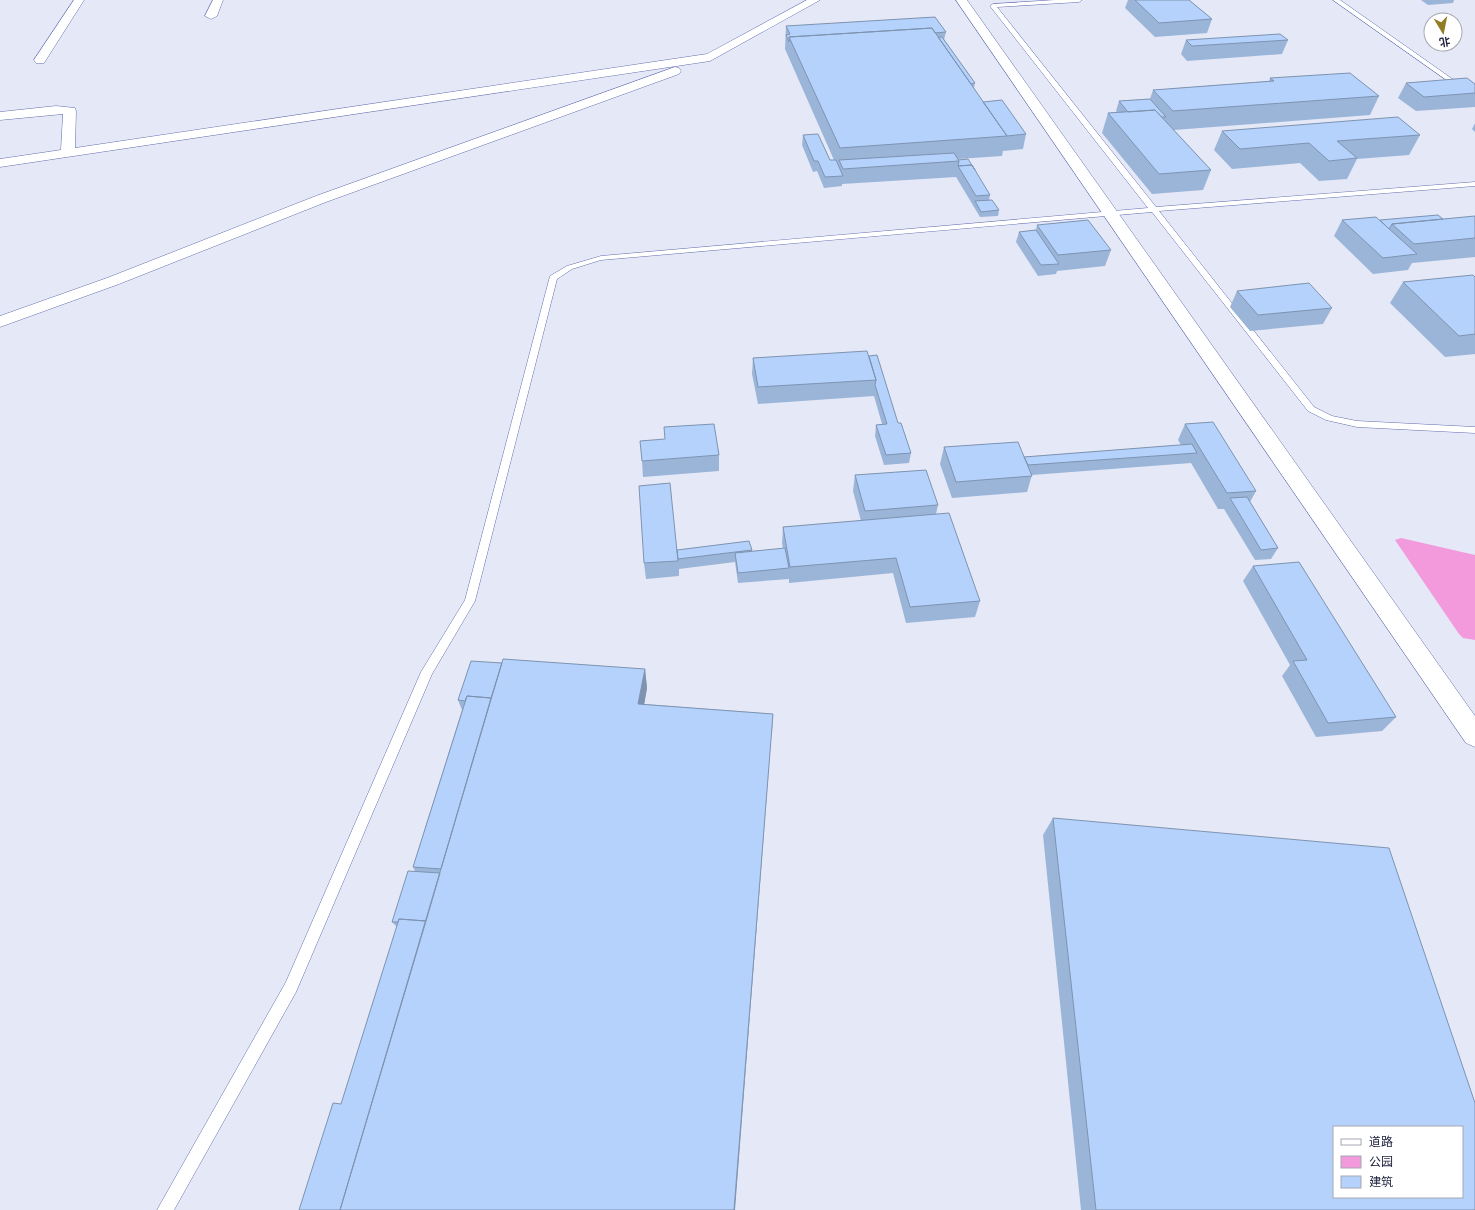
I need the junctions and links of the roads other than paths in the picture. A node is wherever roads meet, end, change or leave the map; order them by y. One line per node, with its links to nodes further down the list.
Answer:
1 (79, 0): 9 (street)
2 (218, 0): 7 (street)
3 (815, 0): 8 (street)
4 (961, 0): 16 (street)
5 (1079, 0): 15 (lane)
6 (1336, 0): 10 (lane)
7 (211, 16)
8 (710, 57): 12 (street); 17 (street)
9 (40, 60)
10 (1475, 98)
11 (0, 116): 12 (street)
12 (68, 153): 13 (street)
13 (0, 163)
14 (1475, 184): 15 (lane)
15 (1154, 210): 16 (lane); 18 (lane)
16 (1109, 213): 19 (street); 20 (lane)
17 (0, 322)
18 (1475, 430)
19 (1474, 732)
20 (165, 1210)

